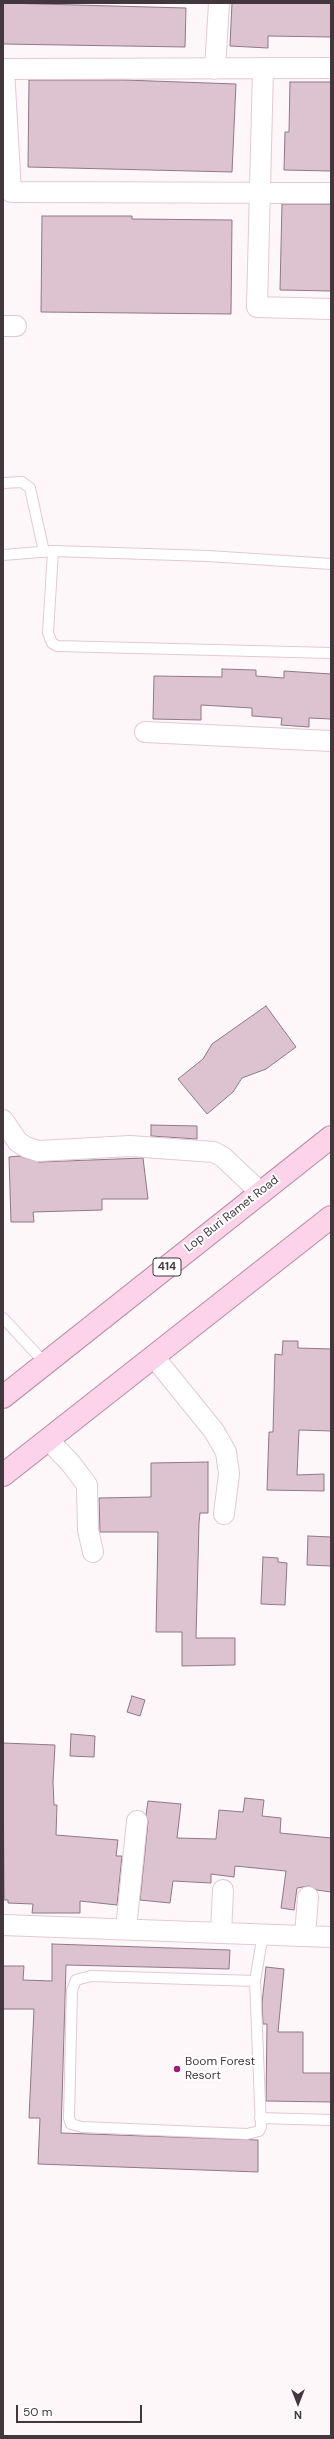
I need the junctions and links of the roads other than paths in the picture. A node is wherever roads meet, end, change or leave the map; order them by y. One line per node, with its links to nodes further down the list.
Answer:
1 (219, 3): 3 (street)
2 (331, 68): 4 (street)
3 (215, 69): 4 (street); 6 (street)
4 (263, 69): 6 (street)
5 (331, 193): 6 (street)
6 (262, 194): 7 (street)
7 (331, 308)
8 (3, 483): 9 (lane)
9 (49, 551): 10 (lane); 11 (lane); 12 (lane)
10 (3, 555)
11 (331, 564)
12 (331, 653)
13 (145, 732): 14 (street)
14 (331, 741)
15 (3, 1120): 17 (street)
16 (331, 1137): 17 (main road, Lop Buri Ramet Road / 414)
17 (260, 1192): 21 (main road, Lop Buri Ramet Road / 414)
18 (331, 1217): 20 (main road)
19 (3, 1318): 21 (lane)
20 (154, 1358): 23 (main road); 25 (street)
21 (46, 1364): 22 (main road, Lop Buri Ramet Road / 414)
22 (3, 1398)
23 (48, 1439): 24 (main road); 26 (street)
24 (3, 1475)
25 (224, 1514)
26 (93, 1552)
27 (137, 1821): 31 (street)
28 (223, 1890): 32 (street)
29 (308, 1897): 34 (street)
30 (3, 1925): 31 (street)
31 (126, 1929): 32 (street)
32 (221, 1933): 33 (street)
33 (263, 1934): 34 (street); 36 (lane)
34 (305, 1936): 35 (street)
35 (331, 1937)
36 (255, 1981): 37 (lane); 37 (lane)
37 (260, 2118): 38 (lane)
38 (331, 2120)

